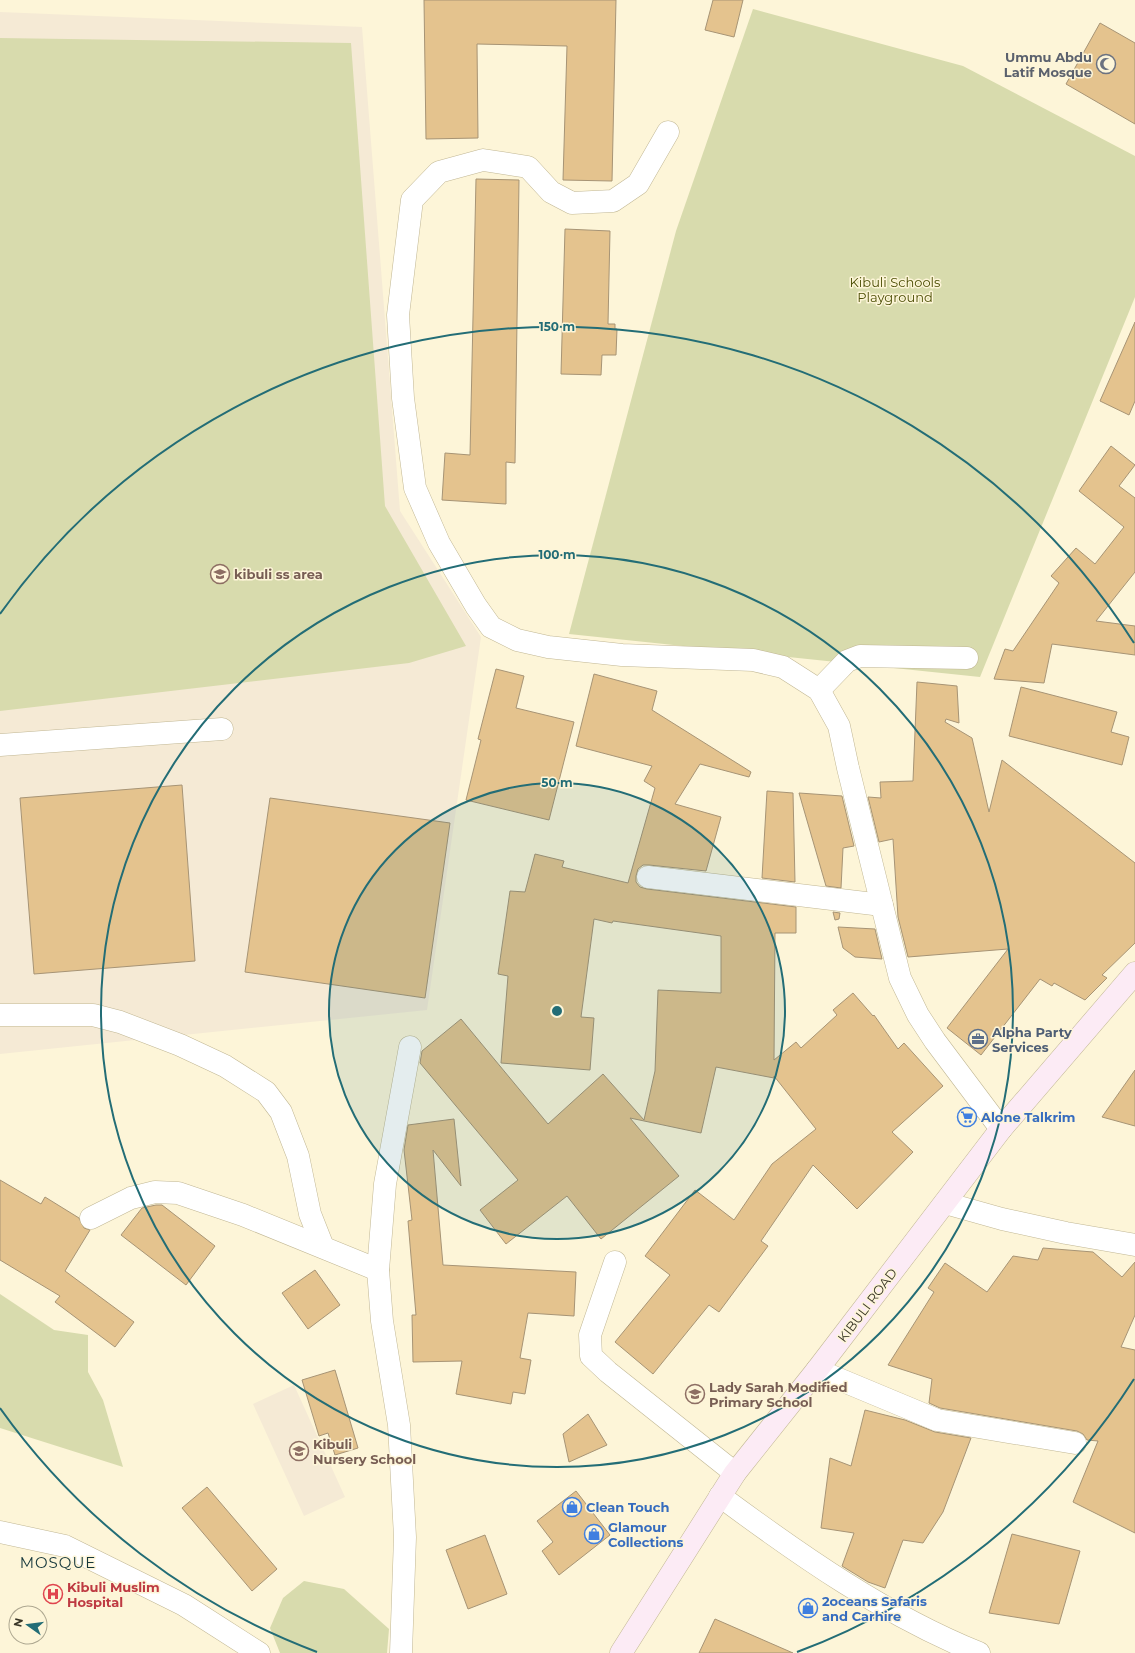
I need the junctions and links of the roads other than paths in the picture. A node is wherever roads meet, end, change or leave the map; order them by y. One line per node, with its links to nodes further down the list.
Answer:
1 (668, 132): 3 (street)
2 (967, 658): 3 (street)
3 (819, 690): 7 (street)
4 (222, 729): 5 (street)
5 (0, 745)
6 (648, 877): 7 (street)
7 (882, 905): 11 (street)
8 (1135, 973): 11 (street, KIBULI ROAD)
9 (0, 1015): 15 (street)
10 (410, 1047): 17 (street)
11 (1001, 1129): 12 (street, KIBULI ROAD)
12 (945, 1203): 14 (street); 18 (street, KIBULI ROAD)
13 (91, 1218): 15 (street)
14 (1135, 1245)
15 (323, 1247): 17 (street)
16 (615, 1262): 20 (street)
17 (378, 1270): 24 (street)
18 (817, 1370): 19 (street); 20 (street, KIBULI ROAD)
19 (1076, 1443)
20 (735, 1473): 21 (street, KIBULI ROAD)
21 (720, 1496): 25 (street, KIBULI ROAD); 26 (street)
22 (0, 1532): 23 (street)
23 (259, 1653)
24 (401, 1653)
25 (621, 1653)
26 (979, 1653)

